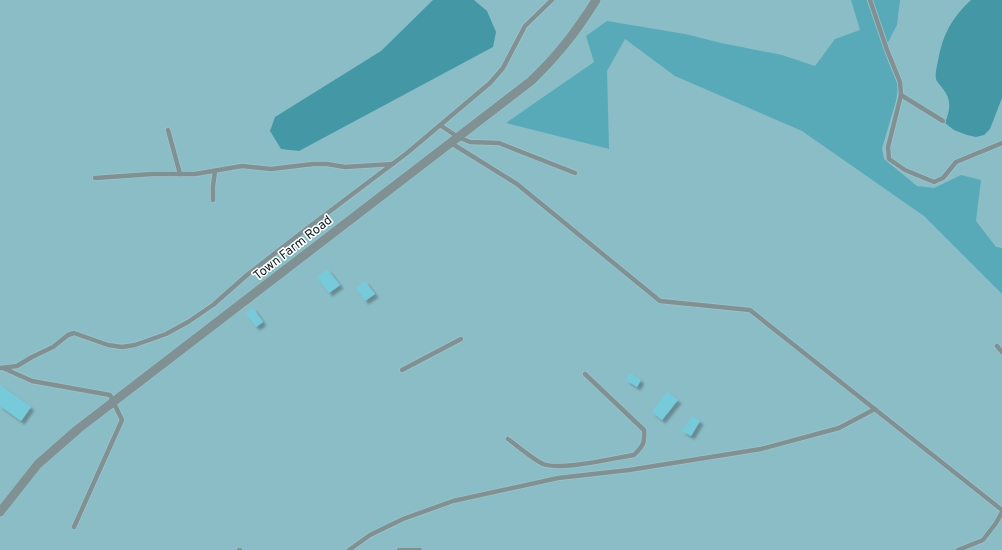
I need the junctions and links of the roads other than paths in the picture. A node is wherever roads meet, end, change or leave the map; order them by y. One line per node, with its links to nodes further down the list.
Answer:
1 (552, 0): 6 (lane)
2 (596, 0): 8 (street, Town Farm Road)
3 (870, 0): 4 (lane)
4 (901, 95): 5 (lane); 9 (lane)
5 (943, 120)
6 (440, 125): 8 (lane); 10 (lane)
7 (168, 130): 13 (lane)
8 (455, 140): 12 (lane); 22 (street, Town Farm Road); 23 (lane)
9 (1002, 143)
10 (393, 164): 11 (lane); 19 (lane)
11 (216, 171): 13 (lane); 15 (lane)
12 (575, 173)
13 (180, 174): 14 (lane)
14 (95, 178)
15 (213, 200)
16 (461, 339): 20 (lane)
17 (996, 346): 18 (lane)
18 (1002, 352)
19 (1, 368): 22 (lane)
20 (402, 370)
21 (585, 374): 24 (lane)
22 (113, 403): 26 (street, Town Farm Road); 27 (lane)
23 (875, 410): 25 (lane); 28 (lane)
24 (508, 440)
25 (1002, 511): 31 (lane)
26 (0, 512)
27 (74, 527)
28 (349, 550)
29 (399, 550): 30 (lane)
30 (420, 550)
31 (958, 550)

